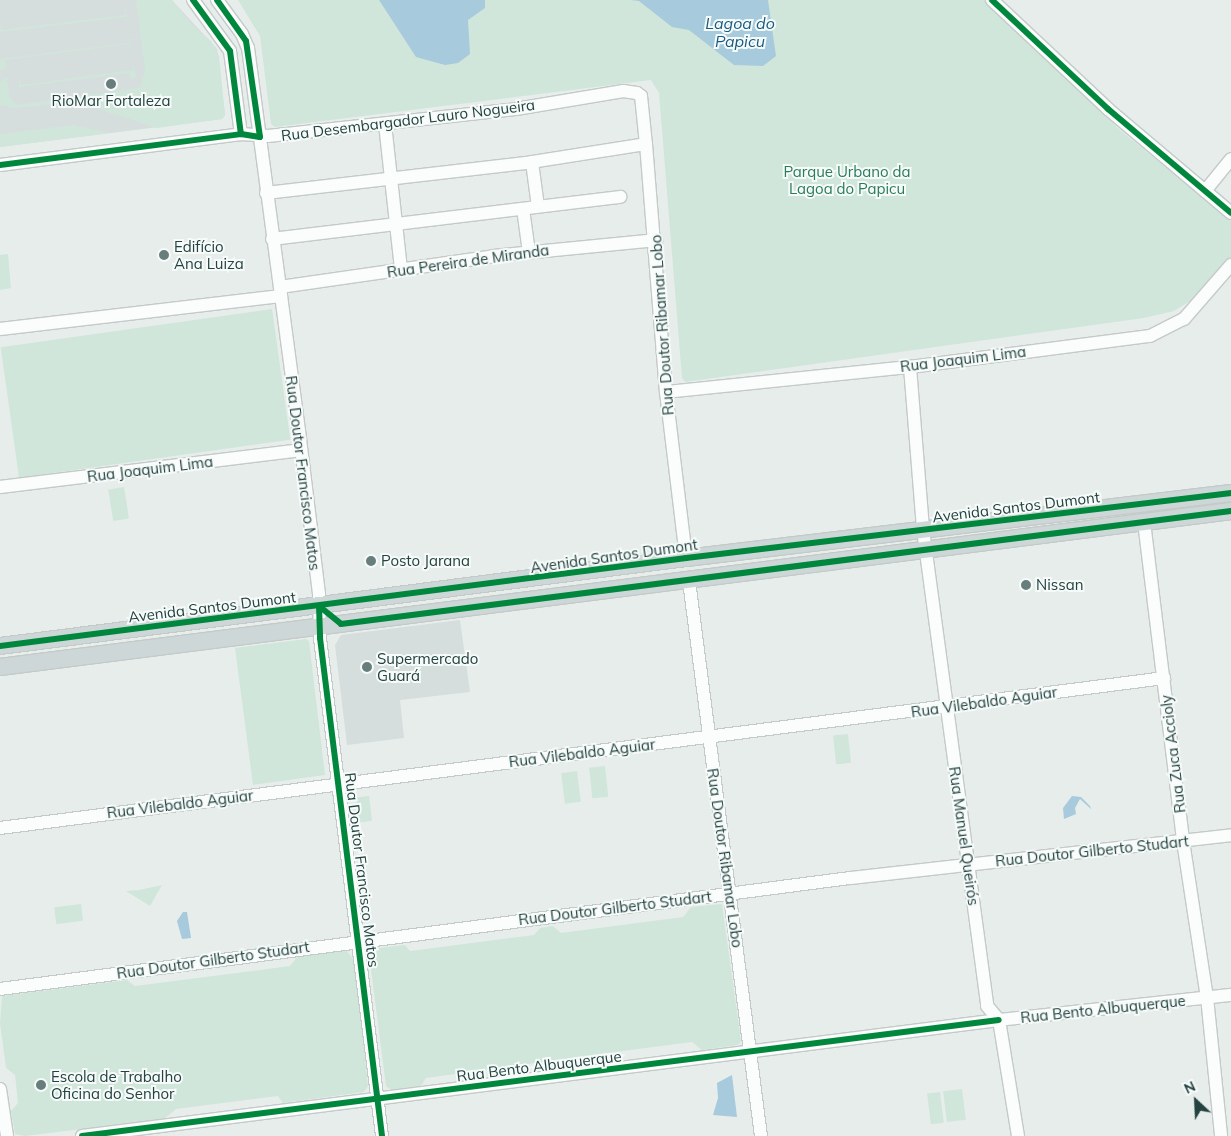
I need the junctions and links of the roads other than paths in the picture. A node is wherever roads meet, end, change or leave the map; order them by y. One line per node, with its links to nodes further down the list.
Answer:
1 (193, 0): 6 (street)
2 (218, 0): 7 (street, Rua Doutor Francisco Matos)
3 (992, 0): 13 (street)
4 (637, 93): 5 (street, Rua Desembargador Lauro Nogueira); 8 (street, Rua Doutor Ribamar Lobo)
5 (385, 124): 7 (street, Rua Desembargador Lauro Nogueira); 12 (street)
6 (241, 134): 7 (street, Rua Desembargador Lauro Nogueira); 11 (street, Rua Desembargador Lauro Nogueira)
7 (260, 137): 14 (street, Rua Doutor Francisco Matos)
8 (646, 144): 10 (street); 21 (street, Rua Doutor Ribamar Lobo)
9 (1231, 159): 13 (street)
10 (532, 162): 12 (street); 16 (street)
11 (0, 165)
12 (389, 178): 14 (street); 19 (street)
13 (1205, 191): 18 (street)
14 (266, 193): 20 (street, Rua Doutor Francisco Matos)
15 (620, 197): 16 (street)
16 (538, 207): 17 (street)
17 (523, 209): 19 (street); 22 (street)
18 (1231, 213)
19 (395, 222): 20 (street); 24 (street)
20 (272, 239): 25 (street, Rua Doutor Francisco Matos)
21 (656, 240): 22 (street, Rua Pereira de Miranda); 28 (street, Rua Doutor Ribamar Lobo)
22 (529, 252): 24 (street, Rua Pereira de Miranda)
23 (1231, 265): 27 (street, Rua Joaquim Lima)
24 (401, 270): 25 (street, Rua Pereira de Miranda)
25 (280, 292): 26 (street, Rua Pereira de Miranda); 29 (street, Rua Doutor Francisco Matos)
26 (0, 329)
27 (910, 367): 28 (street, Rua Joaquim Lima); 34 (street, Rua Manuel Queirós)
28 (666, 392): 36 (street, Rua Doutor Ribamar Lobo)
29 (300, 450): 30 (street, Rua Joaquim Lima); 42 (street, Rua Doutor Francisco Matos)
30 (0, 487)
31 (1231, 493): 34 (main road, Avenida Santos Dumont)
32 (1231, 510): 33 (main road, Avenida Santos Dumont)
33 (1144, 522): 35 (main road, Avenida Santos Dumont); 48 (street, Rua Zuca Accioly)
34 (923, 530): 35 (street, Rua Manuel Queirós); 36 (main road, Avenida Santos Dumont)
35 (926, 550): 38 (main road, Avenida Santos Dumont); 49 (street, Rua Manuel Queirós)
36 (686, 558): 37 (main road, Avenida Santos Dumont)
37 (536, 579): 39 (main road, Avenida Santos Dumont); 40 (main road)
38 (689, 580): 40 (main road, Avenida Santos Dumont); 50 (street, Rua Doutor Ribamar Lobo)
39 (505, 582): 41 (main road); 42 (main road, Avenida Santos Dumont)
40 (538, 600): 41 (main road, Avenida Santos Dumont)
41 (508, 603): 43 (main road, Avenida Santos Dumont)
42 (319, 606): 43 (street, Rua Doutor Francisco Matos); 44 (main road, Avenida Santos Dumont)
43 (320, 627): 46 (main road, Avenida Santos Dumont); 51 (street, Rua Doutor Francisco Matos)
44 (139, 629): 45 (main road, Avenida Santos Dumont); 46 (main road)
45 (0, 646)
46 (142, 648): 47 (main road, Avenida Santos Dumont)
47 (0, 667)
48 (1164, 678): 49 (street, Rua Vilebaldo Aguiar); 54 (street, Rua Zuca Accioly)
49 (947, 707): 50 (street, Rua Vilebaldo Aguiar); 55 (street, Rua Manuel Queirós)
50 (708, 738): 51 (street, Rua Vilebaldo Aguiar); 56 (street, Rua Doutor Ribamar Lobo)
51 (338, 784): 52 (street, Rua Vilebaldo Aguiar); 57 (street, Rua Doutor Francisco Matos)
52 (0, 828)
53 (1231, 835): 54 (street, Rua Doutor Gilberto Studart)
54 (1183, 841): 55 (street, Rua Doutor Gilberto Studart); 60 (street, Rua Zuca Accioly)
55 (968, 864): 56 (street, Rua Doutor Gilberto Studart); 61 (street, Rua Manuel Queirós)
56 (731, 893): 57 (street, Rua Doutor Gilberto Studart); 62 (street, Rua Doutor Ribamar Lobo)
57 (358, 941): 58 (street, Rua Doutor Gilberto Studart); 64 (street, Rua Doutor Francisco Matos)
58 (0, 989)
59 (1231, 995): 60 (street, Rua Bento Albuquerque)
60 (1207, 997): 61 (street, Rua Bento Albuquerque); 70 (street, Rua Zuca Accioly)
61 (999, 1020): 62 (street, Rua Bento Albuquerque); 69 (street, Rua Manuel Queirós)
62 (751, 1052): 64 (street, Rua Bento Albuquerque); 68 (street, Rua Doutor Ribamar Lobo)
63 (0, 1089): 65 (street)
64 (377, 1098): 66 (street, Rua Bento Albuquerque); 67 (street, Rua Doutor Francisco Matos)
65 (7, 1136)
66 (82, 1136)
67 (382, 1136)
68 (761, 1136)
69 (1018, 1136)
70 (1221, 1136)

